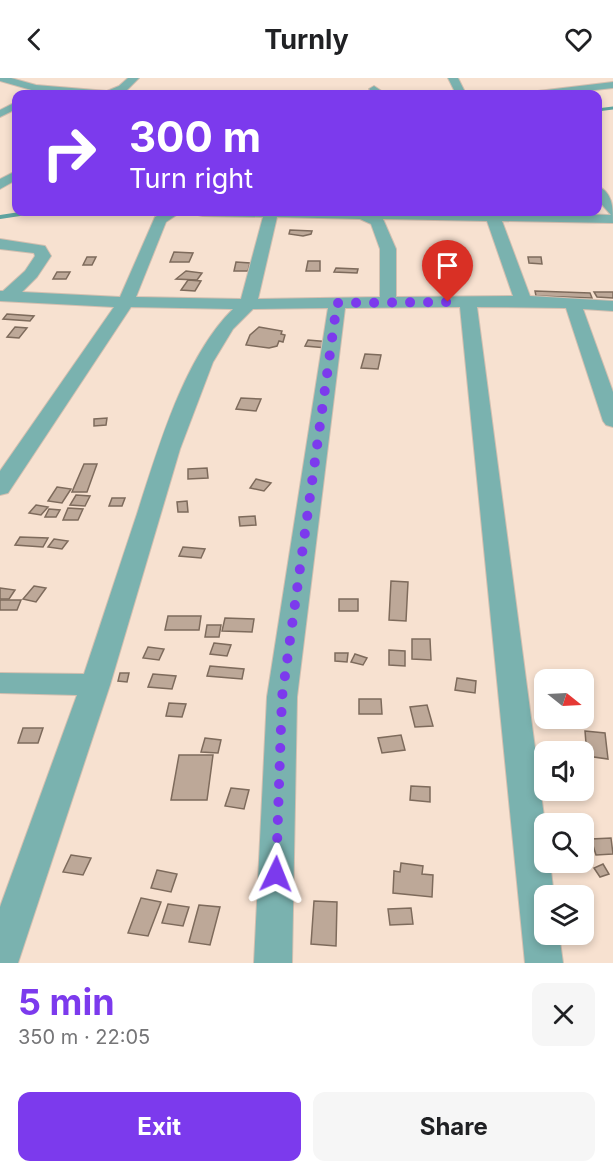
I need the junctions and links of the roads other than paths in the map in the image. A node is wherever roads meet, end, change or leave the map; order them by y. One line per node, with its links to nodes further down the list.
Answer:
1 (0, 78): 6 (street)
2 (134, 78): 8 (street)
3 (567, 78): 4 (street)
4 (613, 85): 9 (street)
5 (0, 87): 6 (street)
6 (24, 90): 7 (street)
7 (59, 90)
8 (118, 90)
9 (571, 90)
10 (12, 170): 11 (street)
11 (0, 185)
12 (602, 197): 13 (street)
13 (613, 211)
14 (167, 216): 25 (street)
15 (271, 216): 27 (street)
16 (372, 216): 23 (street)
17 (493, 216): 22 (street)
18 (540, 216): 19 (street)
19 (613, 219)
20 (0, 244): 21 (street)
21 (4, 296): 25 (street)
22 (523, 301): 24 (street); 28 (street)
23 (388, 302): 24 (street); 26 (street)
24 (468, 302): 36 (street)
25 (126, 303): 27 (street); 31 (street)
26 (337, 303): 27 (street); 35 (street)
27 (248, 304): 33 (street)
28 (573, 304): 29 (street); 30 (street)
29 (613, 306)
30 (613, 421)
31 (0, 488)
32 (0, 683): 33 (street)
33 (95, 685): 34 (street)
34 (0, 960)
35 (273, 963)
36 (544, 963)

